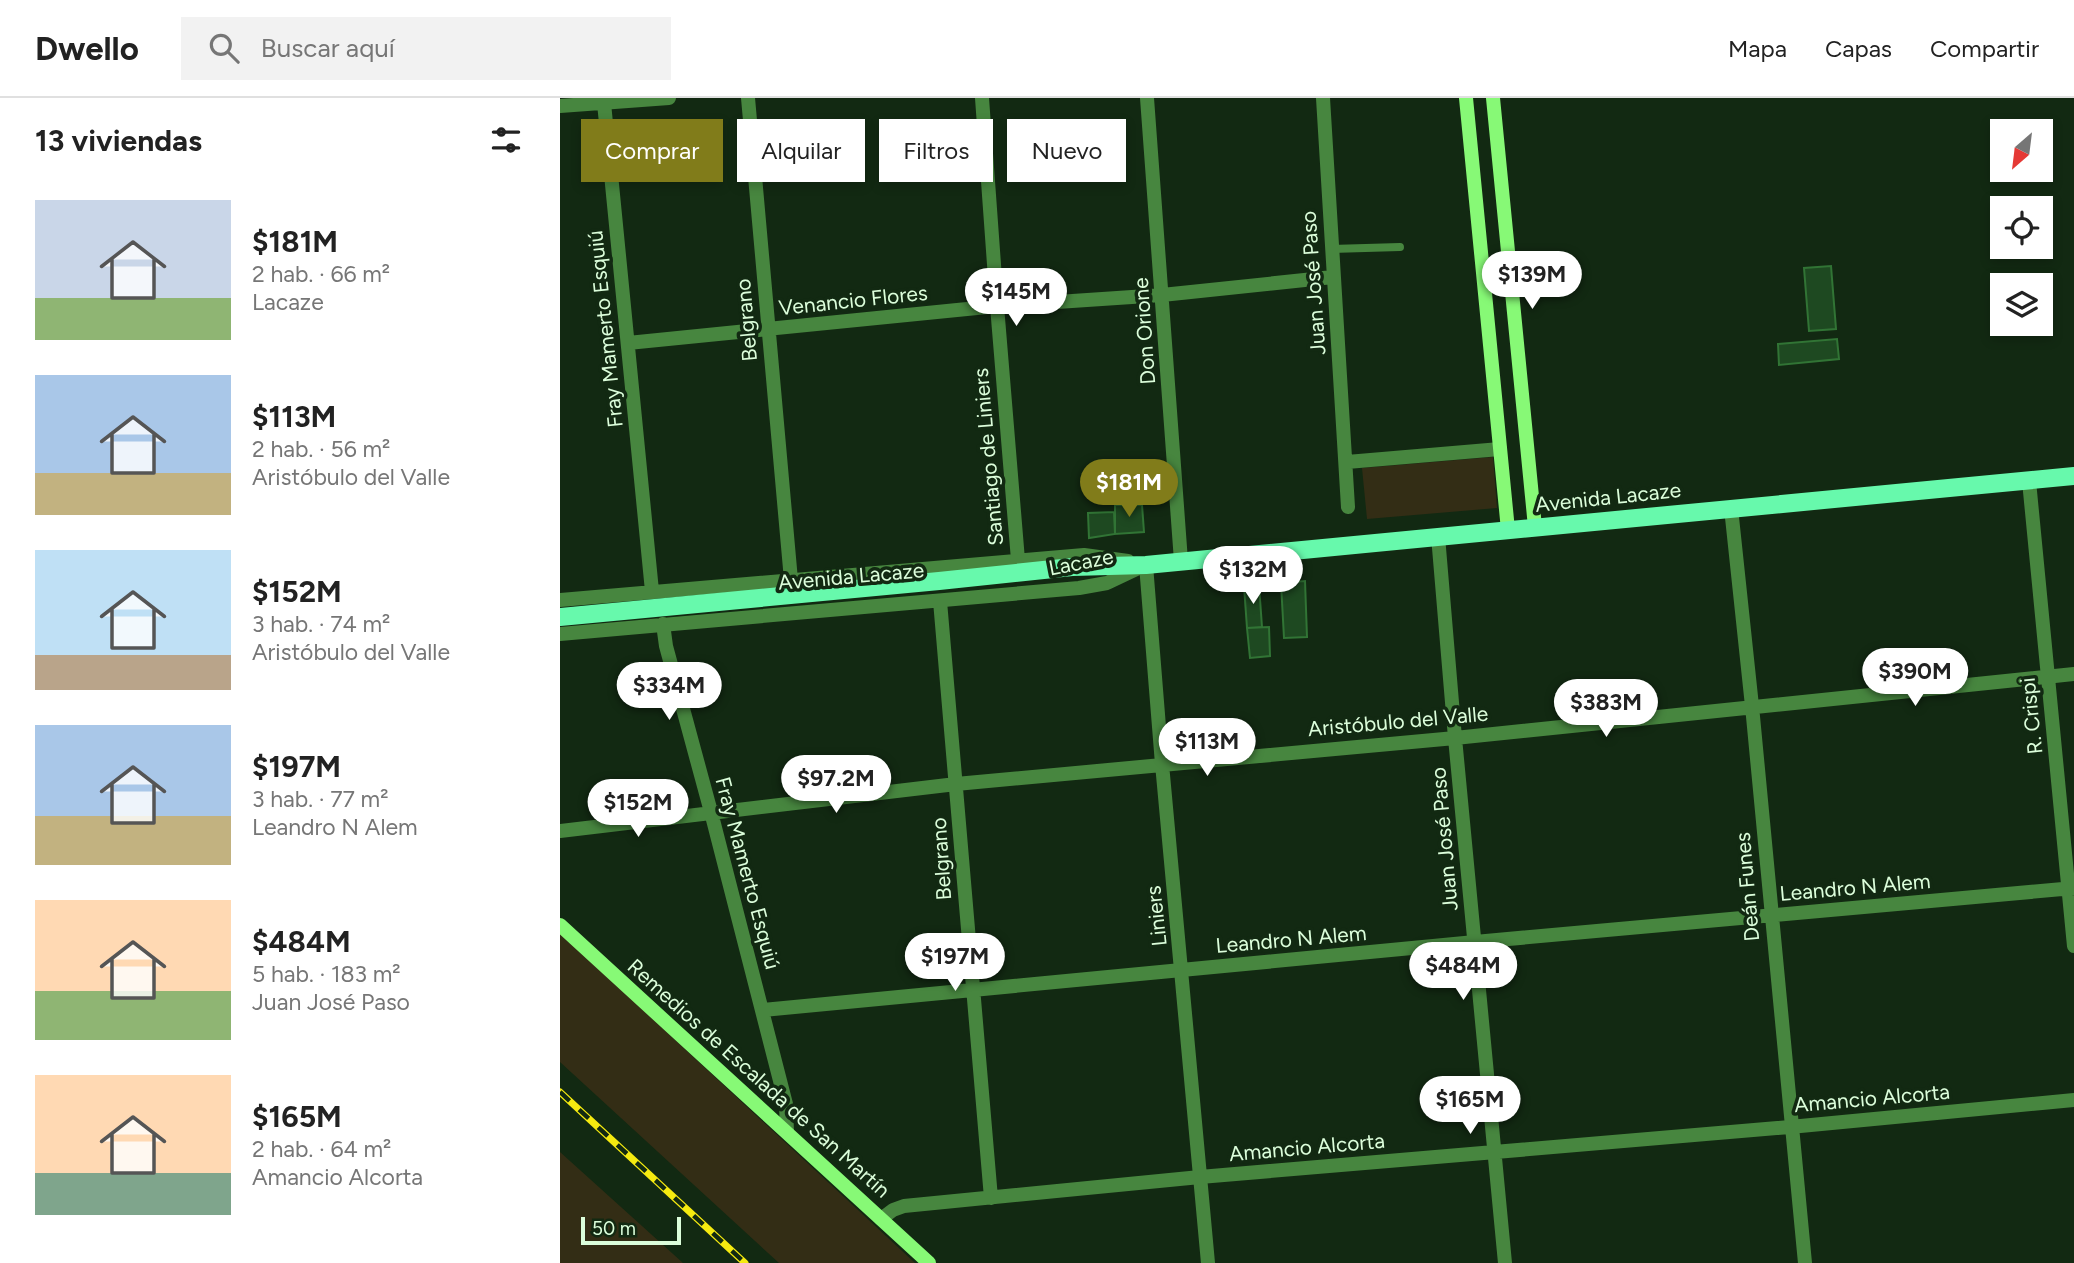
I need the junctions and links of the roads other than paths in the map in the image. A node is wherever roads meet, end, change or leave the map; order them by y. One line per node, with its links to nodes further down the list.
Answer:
1 (669, 98): 8 (street)
2 (748, 98): 16 (street, Belgrano)
3 (982, 98): 15 (street, Santiago de Liniers)
4 (1147, 98): 14 (street, Don Orione)
5 (1323, 98): 12 (street, Juan José Paso)
6 (1466, 98): 18 (main road)
7 (1493, 98): 24 (main road)
8 (630, 99): 9 (street)
9 (604, 103): 10 (street); 17 (street, Fray Mamerto Esquiú)
10 (560, 106)
11 (1400, 247): 12 (lane)
12 (1331, 249): 13 (street, Juan José Paso)
13 (1333, 277): 14 (street, Venancio Flores); 19 (street, Juan José Paso)
14 (1162, 295): 15 (street, Venancio Flores); 28 (street, Don Orione)
15 (997, 306): 16 (street, Venancio Flores); 27 (street, Santiago de Liniers)
16 (768, 330): 17 (street, Venancio Flores); 30 (street, Belgrano)
17 (628, 343): 32 (street, Fray Mamerto Esquiú)
18 (1500, 449): 19 (street); 25 (main road)
19 (1347, 462): 22 (street, Juan José Paso)
20 (2074, 476): 21 (main road, Avenida Lacaze)
21 (2029, 481): 23 (main road, Avenida Lacaze); 39 (street, R. Crispi)
22 (1348, 507)
23 (1731, 508): 24 (main road, Avenida Lacaze); 40 (street, Deán Funes)
24 (1535, 527): 25 (main road, Avenida Lacaze)
25 (1508, 530): 26 (main road, Avenida Lacaze)
26 (1438, 536): 28 (main road, Avenida Lacaze); 41 (street, Juan José Paso)
27 (1018, 560): 29 (street, Lacaze); 30 (street, Lacaze)
28 (1181, 561): 29 (main road, Avenida Lacaze)
29 (1146, 565): 31 (main road, Avenida Lacaze); 42 (street, Liniers)
30 (791, 580): 32 (street, Lacaze)
31 (939, 591): 34 (main road, Avenida Lacaze); 35 (street); 36 (main road, Avenida Lacaze); 43 (street, Belgrano)
32 (652, 592): 33 (street, Lacaze)
33 (560, 600)
34 (560, 617)
35 (663, 624): 37 (street); 44 (street, Fray Mamerto Esquiú)
36 (560, 626)
37 (560, 634)
38 (2074, 674): 39 (street, Aristóbulo del Valle)
39 (2048, 677): 40 (street, Aristóbulo del Valle); 46 (street, R. Crispi)
40 (1752, 706): 41 (street, Aristóbulo del Valle); 47 (street, Deán Funes)
41 (1455, 738): 42 (street, Aristóbulo del Valle); 49 (street, Juan José Paso)
42 (1162, 764): 43 (street, Aristóbulo del Valle); 51 (street, Liniers)
43 (956, 784): 44 (street, Aristóbulo del Valle); 52 (street, Belgrano)
44 (711, 812): 45 (street, Aristóbulo del Valle); 53 (street, Fray Mamerto Esquiú)
45 (560, 831)
46 (2071, 889): 47 (street, Leandro N Alem); 50 (street, R. Crispi)
47 (1771, 915): 49 (street, Leandro N Alem); 55 (street, Deán Funes)
48 (560, 925): 56 (main road, Remedios de Escalada de San Martín)
49 (1475, 943): 51 (street, Leandro N Alem); 57 (street, Juan José Paso)
50 (2074, 946)
51 (1183, 970): 52 (street, Leandro N Alem); 58 (street, Liniers)
52 (972, 989): 53 (street, Leandro N Alem); 59 (street, Belgrano)
53 (763, 1010): 56 (street, Fray Mamerto Esquiú)
54 (2074, 1100): 55 (street, Amancio Alcorta)
55 (1790, 1127): 57 (street, Amancio Alcorta); 64 (street, Deán Funes)
56 (787, 1132): 60 (main road, Remedios de Escalada de San Martín)
57 (1494, 1152): 58 (street, Amancio Alcorta); 63 (street, Juan José Paso)
58 (1200, 1177): 59 (street, Amancio Alcorta); 62 (street, Liniers)
59 (991, 1198): 60 (street, Amancio Alcorta)
60 (881, 1219): 61 (main road, Remedios de Escalada de San Martín)
61 (929, 1263)
62 (1208, 1263)
63 (1505, 1263)
64 (1805, 1263)

